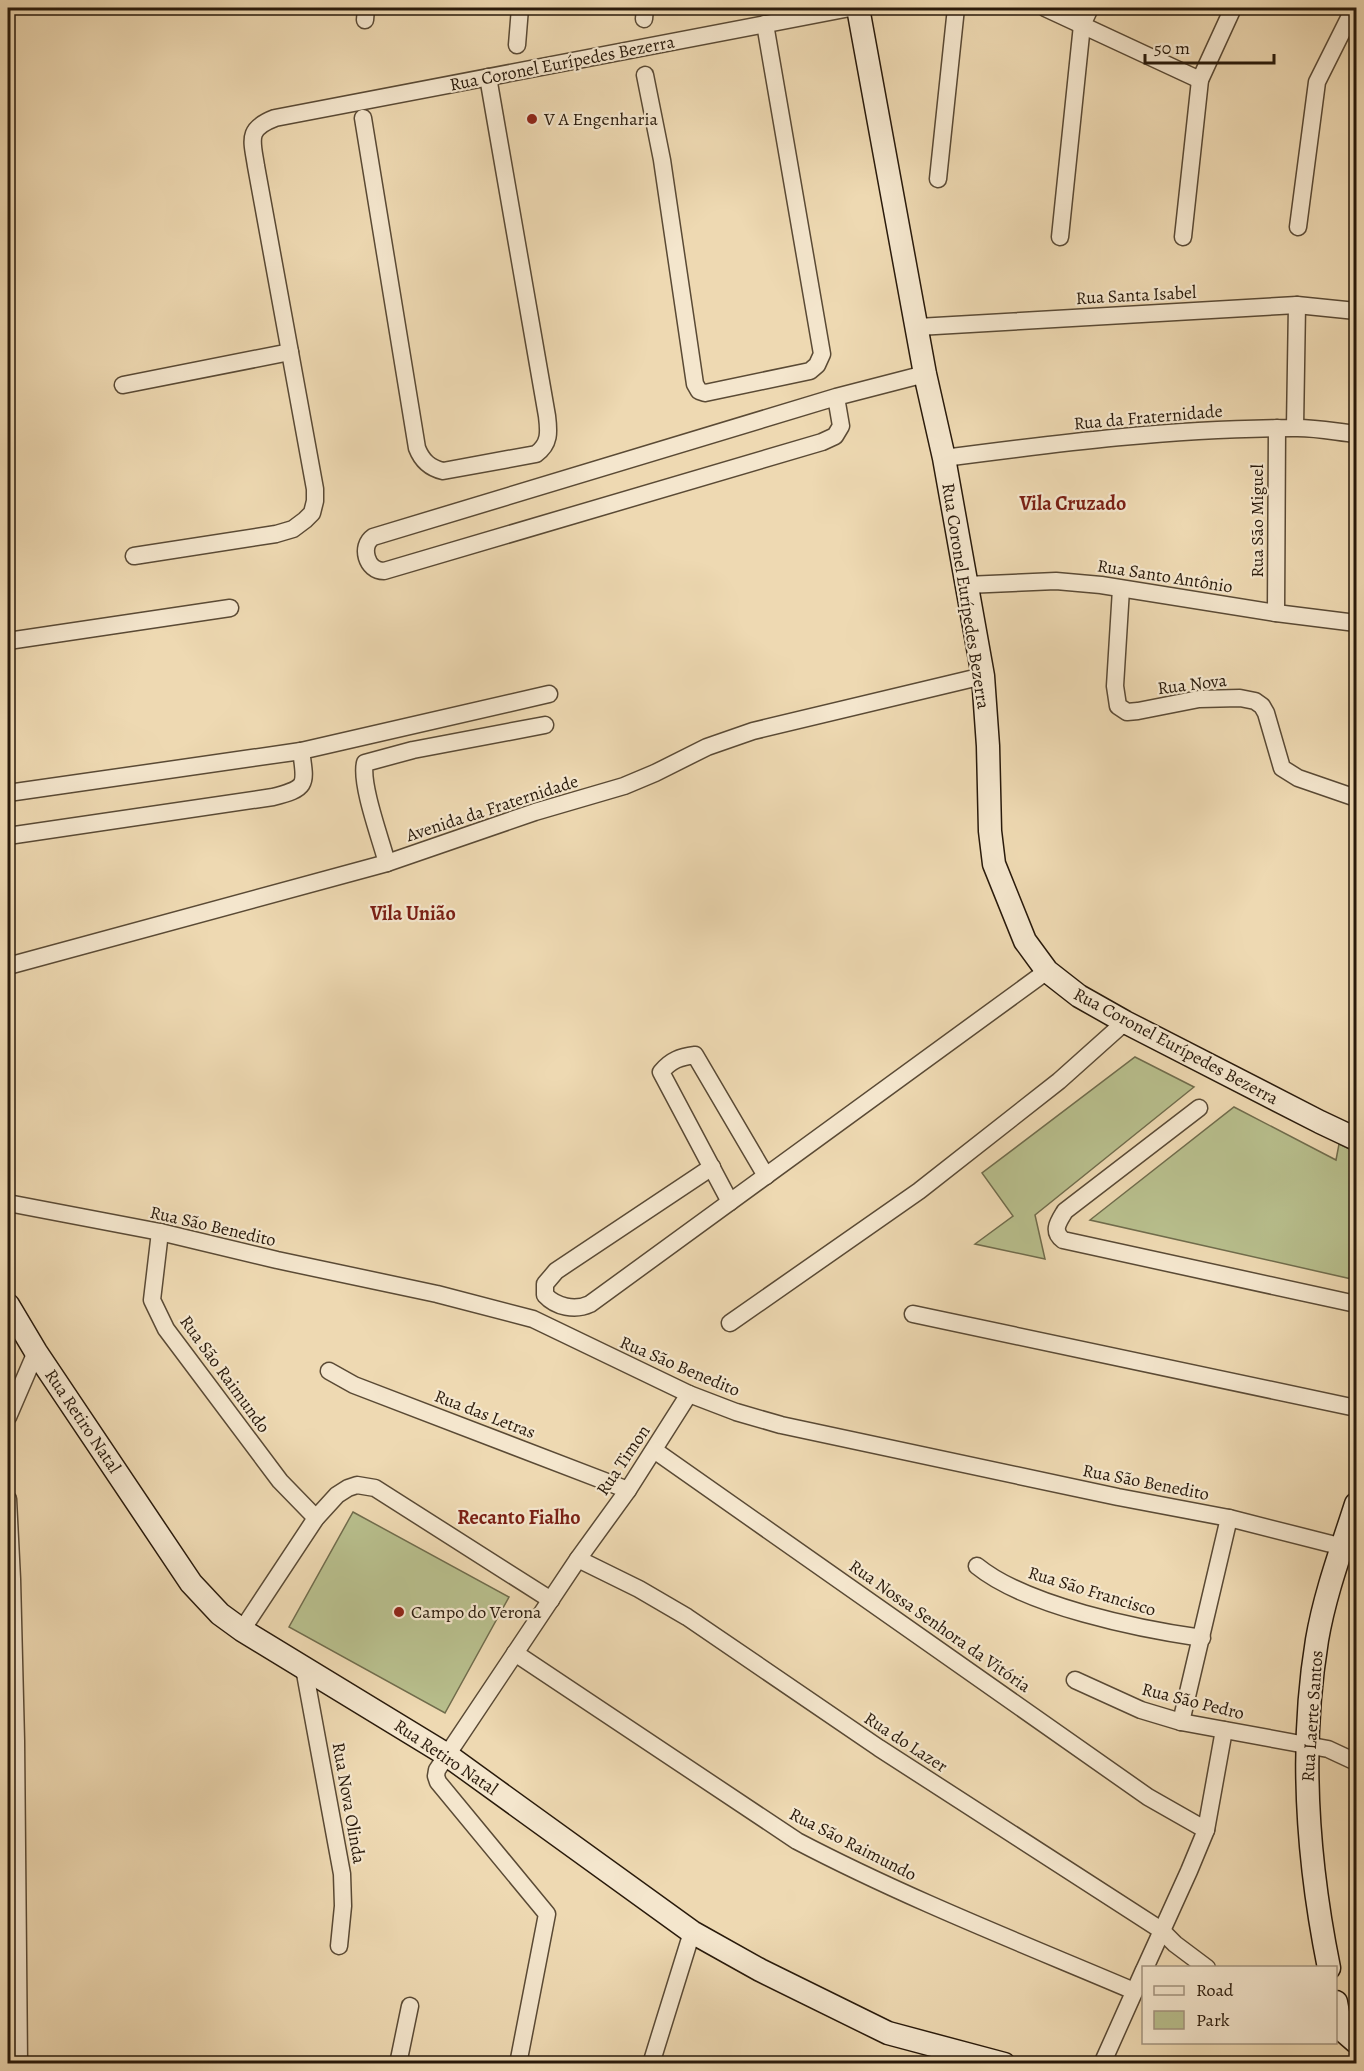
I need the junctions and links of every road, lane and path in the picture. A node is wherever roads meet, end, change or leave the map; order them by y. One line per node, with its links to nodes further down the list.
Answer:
1 (520, 8): 11 (street)
2 (850, 8): 9 (street, Rua Coronel Eurípedes Bezerra)
3 (858, 8): 22 (street, Rua Coronel Eurípedes Bezerra)
4 (956, 8): 16 (street)
5 (1045, 8): 10 (street)
6 (1090, 8): 10 (street)
7 (1233, 8): 14 (street)
8 (1354, 8): 17 (street)
9 (765, 24): 12 (street); 13 (street, Rua Coronel Eurípedes Bezerra)
10 (1082, 25): 14 (street); 18 (street)
11 (517, 45)
12 (645, 75)
13 (488, 77): 15 (street); 23 (street, Rua Coronel Eurípedes Bezerra)
14 (1200, 80): 19 (street)
15 (363, 118)
16 (938, 179)
17 (1298, 227)
18 (1060, 237)
19 (1183, 237)
20 (1297, 305): 21 (street, Rua Santa Isabel); 22 (street, Rua Santa Isabel); 28 (street)
21 (1356, 311)
22 (918, 327): 24 (street, Rua Coronel Eurípedes Bezerra)
23 (290, 352): 25 (street); 31 (street)
24 (925, 374): 26 (street); 30 (street, Rua Coronel Eurípedes Bezerra)
25 (123, 385)
26 (836, 397): 26 (street)
27 (1277, 428): 28 (street, Rua da Fraternidade); 30 (street, Rua da Fraternidade); 35 (street, Rua São Miguel)
28 (1295, 428): 29 (street, Rua da Fraternidade)
29 (1356, 434)
30 (944, 458): 32 (street, Rua Coronel Eurípedes Bezerra)
31 (134, 556)
32 (966, 585): 33 (street, Rua Santo Antônio); 38 (street, Rua Coronel Eurípedes Bezerra)
33 (1121, 589): 35 (street, Rua Santo Antônio); 43 (street, Rua Nova)
34 (230, 608): 37 (street)
35 (1276, 613): 36 (street, Rua Santo Antônio)
36 (1356, 623)
37 (8, 641)
38 (983, 676): 45 (street, Avenida da Fraternidade); 47 (street, Rua Coronel Eurípedes Bezerra)
39 (549, 694): 41 (street)
40 (545, 725): 45 (street)
41 (302, 751): 42 (street); 44 (street)
42 (8, 793)
43 (1356, 798)
44 (8, 836)
45 (387, 863): 46 (street, Avenida da Fraternidade)
46 (8, 966)
47 (1047, 971): 48 (street, Rua Coronel Eurípedes Bezerra); 52 (street)
48 (1125, 1022): 50 (street, Rua Coronel Eurípedes Bezerra); 59 (street)
49 (1199, 1108): 56 (street)
50 (1356, 1138)
51 (712, 1167): 52 (street); 53 (street); 53 (street)
52 (766, 1176): 53 (street)
53 (730, 1202)
54 (8, 1203): 55 (street, Rua São Benedito)
55 (160, 1232): 62 (street, Rua São Benedito); 69 (street, Rua São Raimundo)
56 (1356, 1304)
57 (8, 1305): 60 (street, Rua Retiro Natal)
58 (913, 1314): 63 (street)
59 (730, 1323)
60 (36, 1352): 64 (street); 76 (street, Rua Retiro Natal)
61 (329, 1371): 66 (street, Rua das Letras)
62 (688, 1394): 65 (street, Rua Timon); 70 (street, Rua São Benedito)
63 (1356, 1408)
64 (8, 1417)
65 (654, 1450): 66 (street, Rua Timon); 87 (street, Rua Nossa Senhora da Vitória)
66 (628, 1490): 72 (street, Rua Timon)
67 (8, 1500): 74 (street)
68 (1356, 1504): 71 (street, Rua Laerte Santos)
69 (316, 1518): 75 (street); 76 (street)
70 (1229, 1518): 71 (street, Rua São Benedito); 77 (street)
71 (1343, 1547): 84 (street, Rua Laerte Santos)
72 (578, 1558): 75 (street, Rua Timon); 88 (street, Rua do Lazer)
73 (977, 1566): 77 (street, Rua São Francisco)
74 (10, 1579): 83 (street)
75 (551, 1600): 78 (street, Rua Timon)
76 (242, 1630): 79 (street, Rua Retiro Natal)
77 (1202, 1638): 81 (street)
78 (515, 1653): 85 (street, Rua Timon); 95 (street, Rua São Raimundo)
79 (304, 1668): 85 (street, Rua Retiro Natal); 90 (street, Rua Nova Olinda)
80 (1075, 1680): 81 (street, Rua São Pedro)
81 (1181, 1722): 82 (street, Rua São Pedro)
82 (1224, 1730): 84 (street, Rua São Pedro); 87 (street)
83 (12, 1741): 98 (street)
84 (1306, 1745): 86 (street, Rua São Pedro); 93 (street, Rua Laerte Santos)
85 (447, 1755): 89 (street, Rua Retiro Natal); 102 (street, Rua Timon)
86 (1356, 1762)
87 (1206, 1830): 88 (street)
88 (1161, 1930): 91 (street); 92 (street, Rua do Lazer)
89 (692, 1932): 103 (street); 104 (street, Rua Retiro Natal)
90 (339, 1946)
91 (1145, 1966)
92 (1204, 1966)
93 (1329, 1966)
94 (1142, 1973): 95 (street)
95 (1134, 1991): 105 (street)
96 (410, 2006): 101 (street)
97 (1337, 2009): 99 (street)
98 (14, 2030): 100 (street)
99 (1344, 2032)
100 (19, 2064)
101 (398, 2064)
102 (518, 2064)
103 (651, 2064)
104 (1004, 2064)
105 (1102, 2064)

